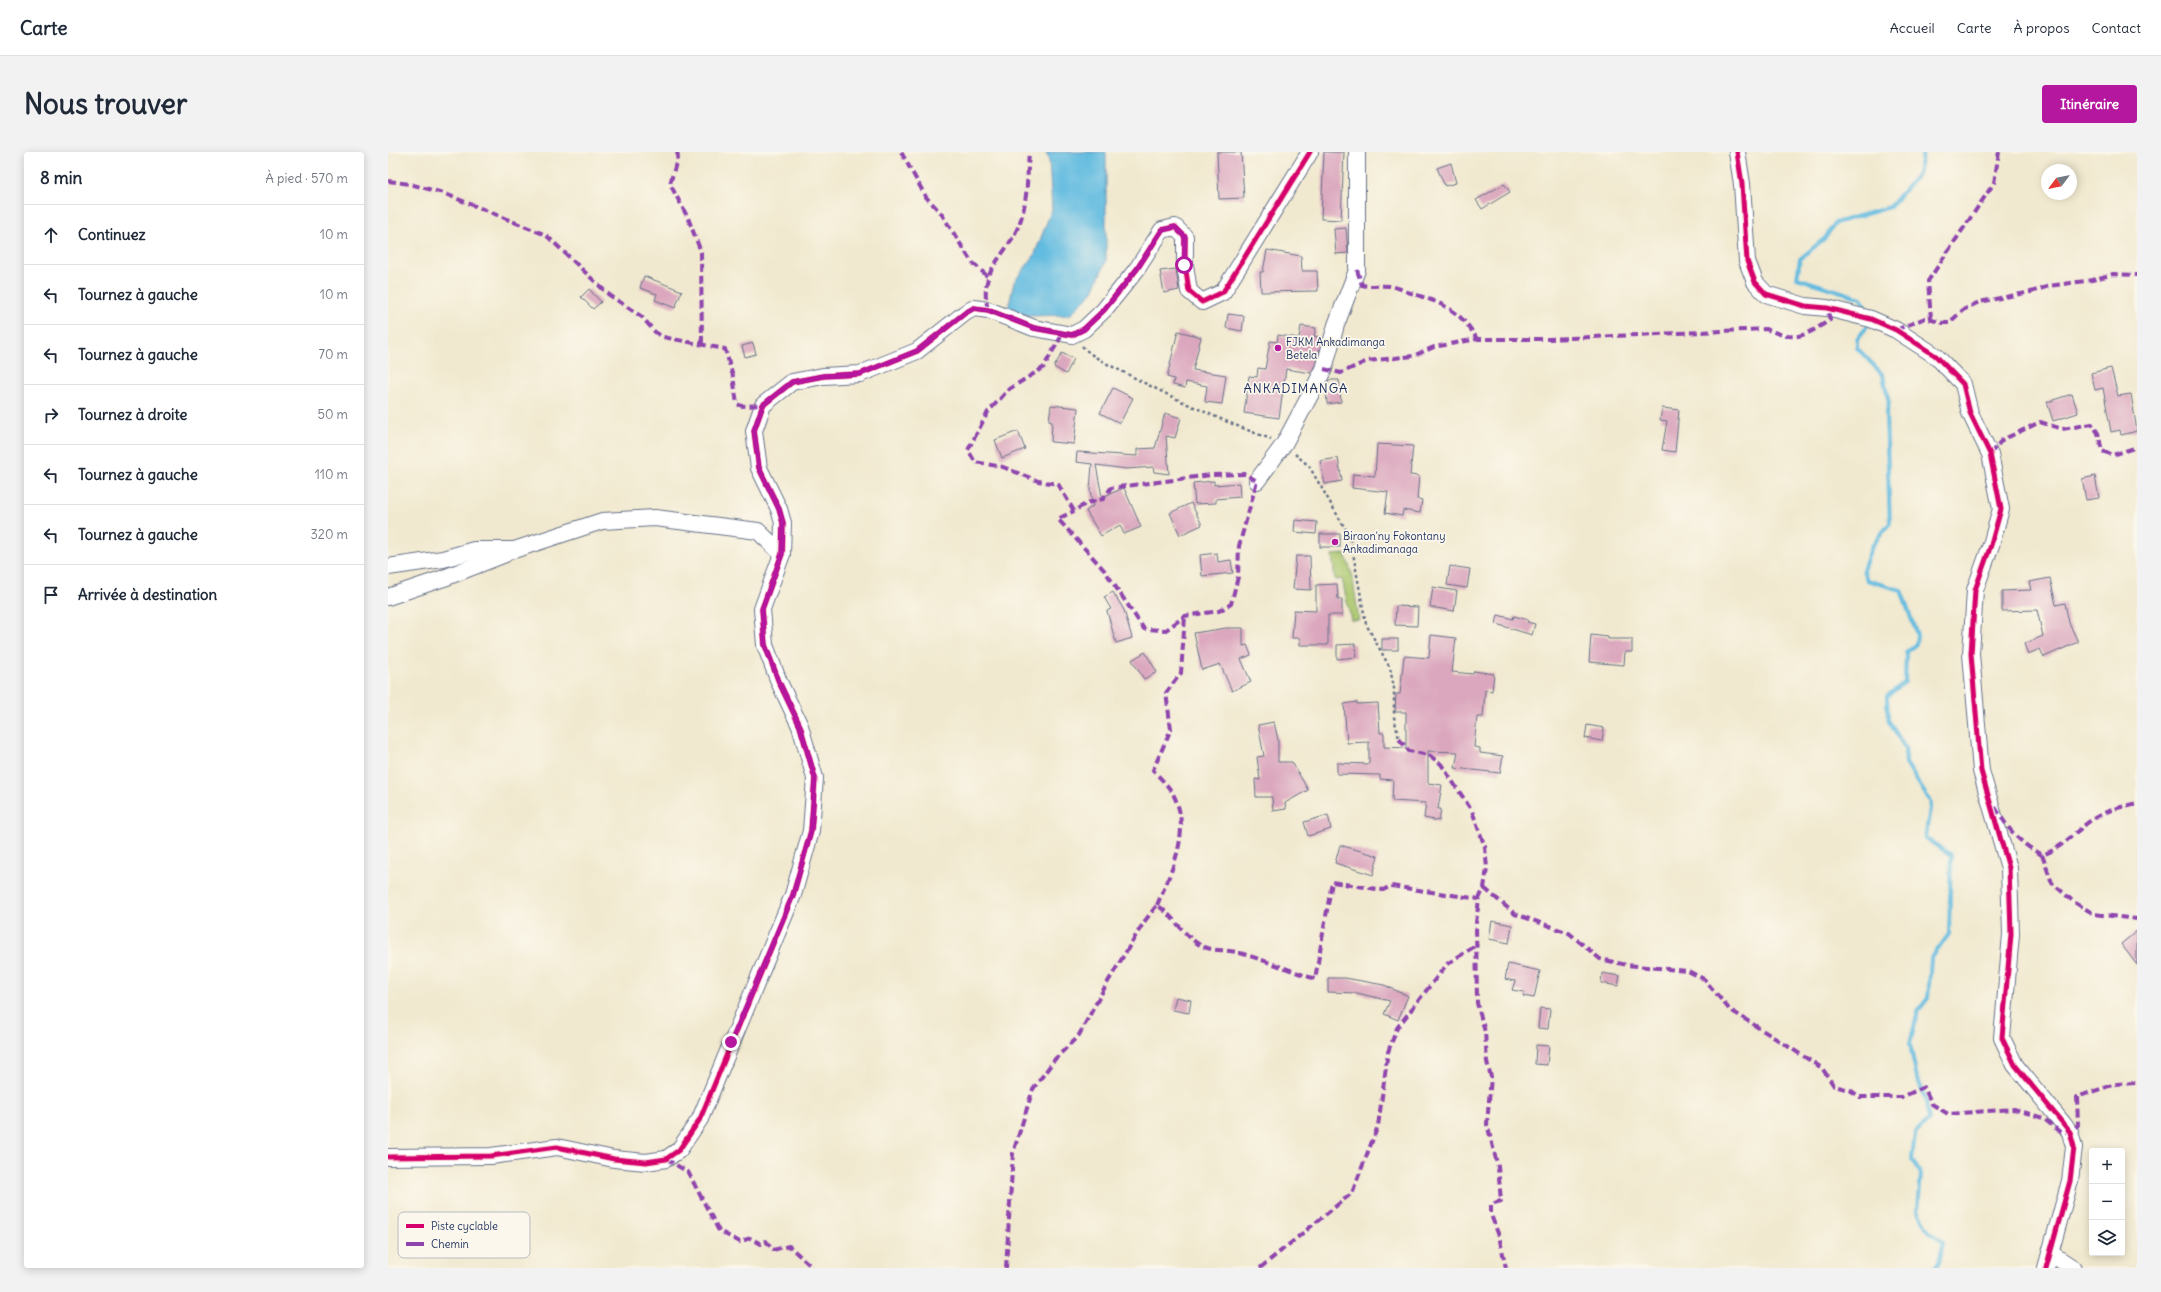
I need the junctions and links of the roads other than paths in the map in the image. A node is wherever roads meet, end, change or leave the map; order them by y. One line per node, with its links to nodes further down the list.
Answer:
1 (1310, 152): 6 (street)
2 (1357, 152): 4 (street)
3 (1737, 152): 10 (street)
4 (1257, 481)
5 (514, 550): 6 (street); 7 (street); 8 (street)
6 (782, 554): 9 (street)
7 (388, 567)
8 (388, 597)
9 (388, 1157)
10 (2048, 1260): 11 (street)
11 (2073, 1268)

